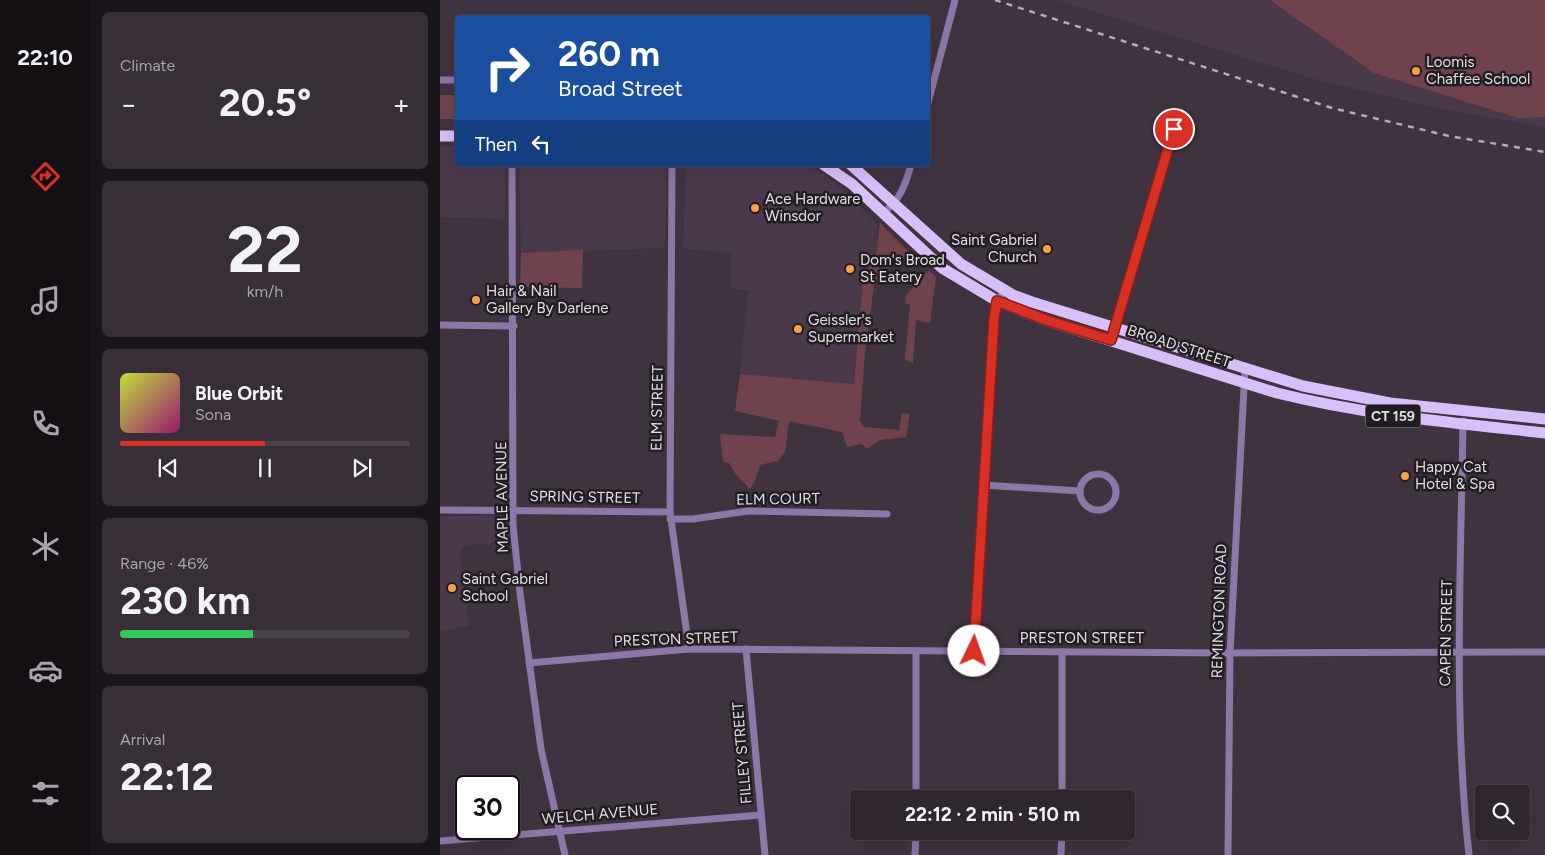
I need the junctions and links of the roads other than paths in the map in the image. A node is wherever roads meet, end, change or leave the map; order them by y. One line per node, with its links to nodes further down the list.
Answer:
1 (955, 0): 4 (street)
2 (440, 80): 3 (street)
3 (455, 80)
4 (930, 95)
5 (1174, 129): 19 (street)
6 (440, 136): 7 (main road)
7 (455, 136)
8 (512, 167): 18 (street, MAPLE AVENUE)
9 (672, 167): 32 (street, ELM STREET)
10 (827, 167): 14 (main road, BROAD STREET / CT 159)
11 (853, 167): 13 (main road, BROAD STREET / CT 159)
12 (910, 167): 13 (street)
13 (894, 205): 14 (street); 15 (main road, BROAD STREET / CT 159)
14 (882, 214): 16 (main road, BROAD STREET / CT 159)
15 (1003, 289): 16 (street); 19 (main road, BROAD STREET / CT 159)
16 (997, 301): 20 (main road, BROAD STREET / CT 159); 27 (street)
17 (440, 325): 18 (street)
18 (514, 326): 30 (street, MAPLE AVENUE)
19 (1114, 328): 20 (street); 21 (main road, BROAD STREET / CT 159)
20 (1111, 340): 22 (main road, BROAD STREET / CT 159)
21 (1245, 369): 22 (street, REMINGTON ROAD); 23 (main road, BROAD STREET / CT 159)
22 (1244, 382): 25 (main road, BROAD STREET / CT 159); 39 (street, REMINGTON ROAD)
23 (1463, 411): 24 (main road, BROAD STREET / CT 159); 25 (street, CAPEN STREET)
24 (1545, 419)
25 (1463, 424): 26 (main road, BROAD STREET / CT 159); 40 (street, CAPEN STREET)
26 (1545, 433)
27 (982, 485): 28 (street); 36 (street)
28 (1080, 492): 28 (street)
29 (440, 510): 30 (street, SPRING STREET)
30 (513, 510): 32 (street, SPRING STREET); 41 (street, MAPLE AVENUE)
31 (888, 514): 32 (street, ELM COURT)
32 (670, 515): 33 (street, ELM STREET)
33 (689, 649): 34 (street, PRESTON STREET); 41 (street, PRESTON STREET)
34 (746, 649): 35 (street, PRESTON STREET); 44 (street, FILLEY STREET)
35 (916, 651): 36 (street, PRESTON STREET); 42 (street)
36 (974, 651): 37 (street, PRESTON STREET)
37 (1062, 652): 39 (street, PRESTON STREET); 43 (street)
38 (1545, 652): 40 (street, PRESTON STREET)
39 (1230, 653): 40 (street, PRESTON STREET); 53 (street, REMINGTON ROAD)
40 (1459, 653): 54 (street, CAPEN STREET)
41 (529, 663): 45 (street, MAPLE AVENUE)
42 (916, 790)
43 (1062, 790)
44 (761, 815): 45 (street, WELCH AVENUE); 50 (street, FILLEY STREET)
45 (560, 831): 48 (street, WELCH AVENUE); 49 (street, MAPLE AVENUE)
46 (916, 840): 51 (street)
47 (1062, 840): 52 (street)
48 (440, 841)
49 (565, 855)
50 (765, 855)
51 (915, 855)
52 (1062, 855)
53 (1228, 855)
54 (1469, 855)

